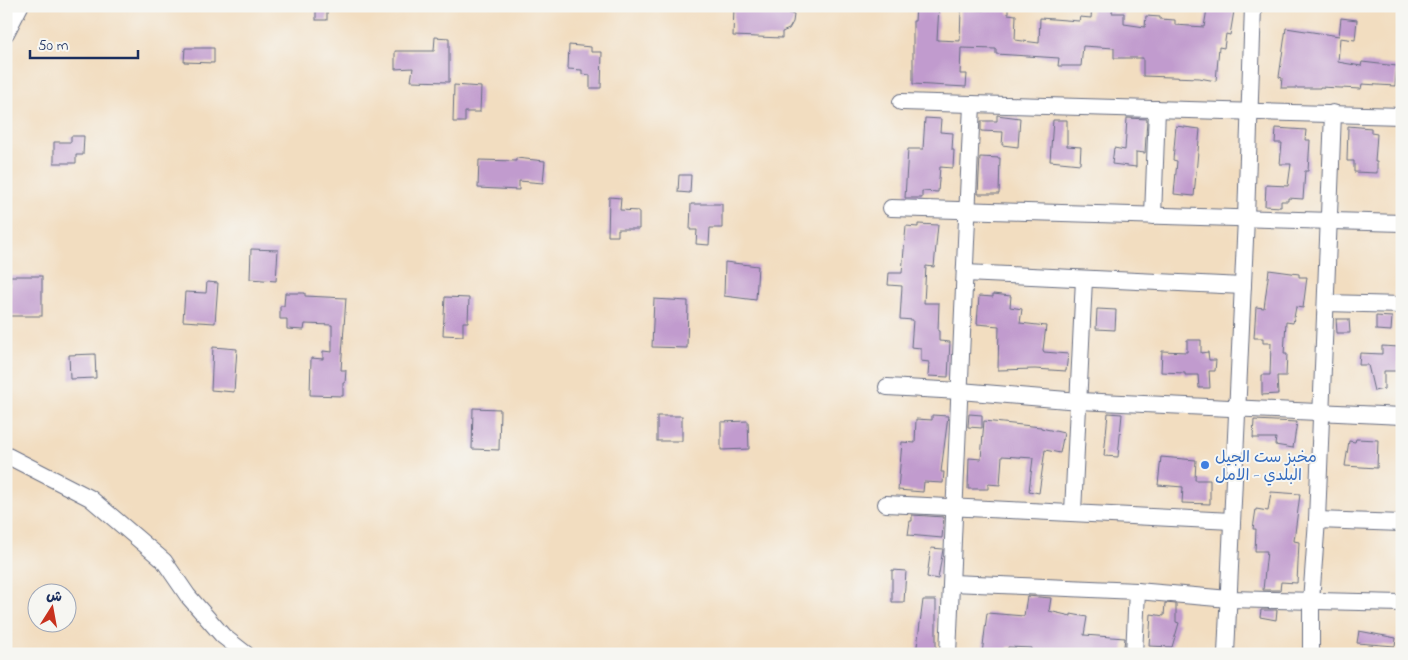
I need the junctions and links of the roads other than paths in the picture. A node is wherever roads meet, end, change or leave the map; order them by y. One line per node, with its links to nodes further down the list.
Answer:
1 (20, 6): 3 (street)
2 (1253, 6): 7 (street)
3 (6, 33)
4 (901, 102): 5 (street)
5 (972, 104): 6 (street); 11 (street)
6 (1157, 109): 7 (street); 12 (street)
7 (1250, 112): 8 (street); 13 (street)
8 (1333, 113): 9 (street); 14 (street)
9 (1402, 116)
10 (892, 208): 11 (street)
11 (968, 210): 12 (street); 16 (street)
12 (1153, 216): 13 (street)
13 (1246, 218): 14 (street); 18 (street)
14 (1329, 220): 15 (street); 19 (street)
15 (1402, 223)
16 (965, 273): 17 (street); 22 (street)
17 (1084, 279): 18 (street); 23 (street)
18 (1243, 286): 24 (street)
19 (1326, 303): 20 (street); 25 (street)
20 (1402, 306)
21 (887, 387): 22 (street)
22 (960, 391): 23 (street); 29 (street)
23 (1079, 401): 24 (street); 30 (street)
24 (1238, 409): 25 (street); 32 (street)
25 (1321, 412): 26 (street); 31 (street)
26 (1402, 416)
27 (6, 455): 39 (street)
28 (886, 504): 29 (street)
29 (954, 506): 30 (street); 34 (street)
30 (1073, 512): 32 (street)
31 (1317, 520): 33 (street); 37 (street)
32 (1232, 521): 36 (street)
33 (1402, 522)
34 (952, 583): 35 (street); 40 (street)
35 (1136, 591): 36 (street); 41 (street)
36 (1229, 599): 37 (street); 42 (street)
37 (1311, 601): 38 (street); 43 (street)
38 (1402, 603)
39 (246, 654)
40 (948, 654)
41 (1134, 654)
42 (1226, 654)
43 (1311, 654)

